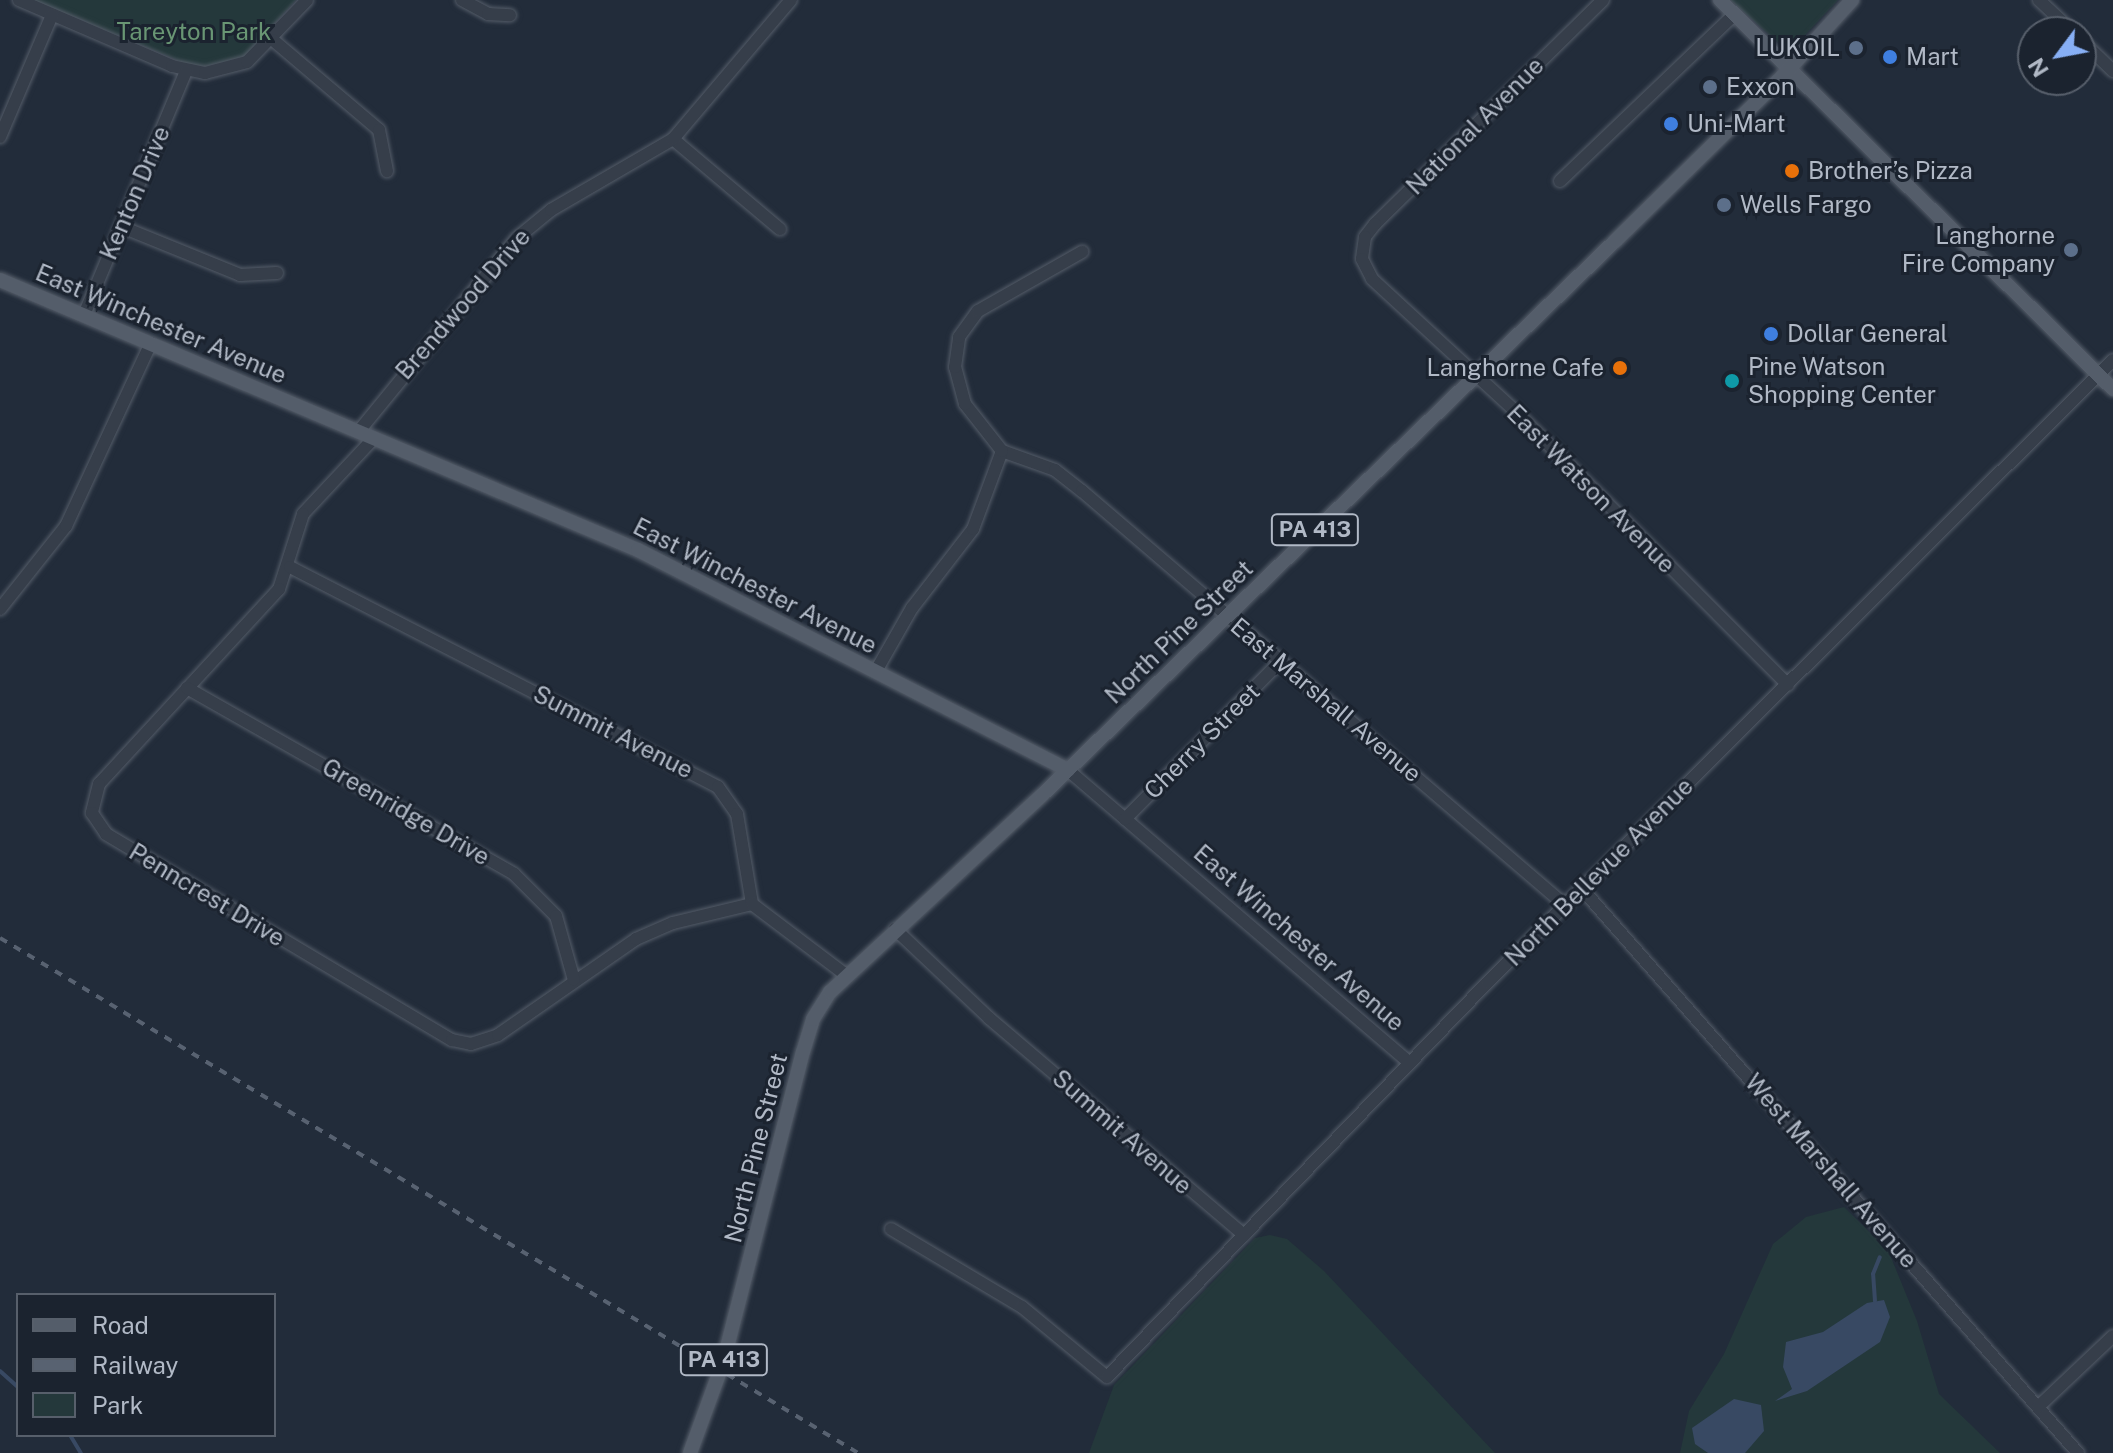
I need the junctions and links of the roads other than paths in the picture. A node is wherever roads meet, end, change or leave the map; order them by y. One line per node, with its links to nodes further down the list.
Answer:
1 (19, 0): 10 (street)
2 (307, 0): 13 (street)
3 (462, 0): 11 (street)
4 (790, 0): 19 (street, Brendwood Drive)
5 (1603, 0): 25 (street, National Avenue)
6 (1720, 0): 9 (main road)
7 (1852, 0): 15 (main road, PA 413)
8 (2039, 0): 12 (street)
9 (1735, 14): 15 (main road); 21 (street)
10 (52, 15): 16 (street); 18 (street)
11 (510, 15)
12 (2056, 16)
13 (273, 40): 16 (street); 20 (street)
14 (2097, 56): 17 (street)
15 (1792, 67): 31 (main road, North Pine Street / PA 413); 32 (main road)
16 (186, 71): 22 (street, Kenton Drive)
17 (2113, 71)
18 (0, 137)
19 (673, 139): 23 (street); 34 (street, Brendwood Drive)
20 (387, 171)
21 (1560, 181)
22 (122, 227): 26 (street); 28 (street, Kenton Drive)
23 (780, 229)
24 (1082, 252): 36 (street)
25 (1362, 259): 31 (street, East Watson Avenue)
26 (277, 273)
27 (0, 280): 28 (main road, East Winchester Avenue)
28 (84, 315): 29 (main road, East Winchester Avenue)
29 (151, 343): 34 (main road, East Winchester Avenue); 38 (street)
30 (2113, 360): 32 (street, North Bellevue Avenue)
31 (1476, 374): 39 (main road, North Pine Street / PA 413); 42 (street, East Watson Avenue)
32 (2099, 374): 33 (main road); 42 (street, North Bellevue Avenue)
33 (2113, 389)
34 (359, 431): 35 (main road, East Winchester Avenue)
35 (374, 438): 37 (street, Penncrest Drive); 41 (main road, East Winchester Avenue)
36 (1002, 451): 39 (street, East Marshall Avenue); 41 (street)
37 (290, 567): 43 (street, Penncrest Drive); 47 (street, Summit Avenue)
38 (0, 609)
39 (1227, 615): 40 (street, East Marshall Avenue); 44 (main road, North Pine Street / PA 413)
40 (1280, 662): 45 (street, Cherry Street); 48 (street, East Marshall Avenue)
41 (876, 671): 44 (main road, East Winchester Avenue)
42 (1788, 685): 46 (street, North Bellevue Avenue)
43 (187, 688): 51 (street, Greenridge Drive); 51 (street, Penncrest Drive)
44 (1068, 770): 45 (street, East Winchester Avenue); 49 (main road, North Pine Street / PA 413)
45 (1125, 819): 52 (street, East Winchester Avenue)
46 (1583, 890): 48 (street, North Bellevue Avenue); 56 (street, West Marshall Avenue)
47 (752, 904): 50 (street); 51 (street, Penncrest Drive)
48 (1566, 906): 52 (street, North Bellevue Avenue)
49 (895, 929): 50 (main road, North Pine Street / PA 413); 54 (street, Summit Avenue)
50 (846, 975): 57 (main road, North Pine Street / PA 413)
51 (574, 980)
52 (1410, 1063): 54 (street, North Bellevue Avenue)
53 (891, 1229): 54 (street, North Bellevue Avenue)
54 (1244, 1235)
55 (2113, 1336): 56 (street)
56 (2038, 1407): 58 (street, West Marshall Avenue)
57 (690, 1453)
58 (2078, 1453)

